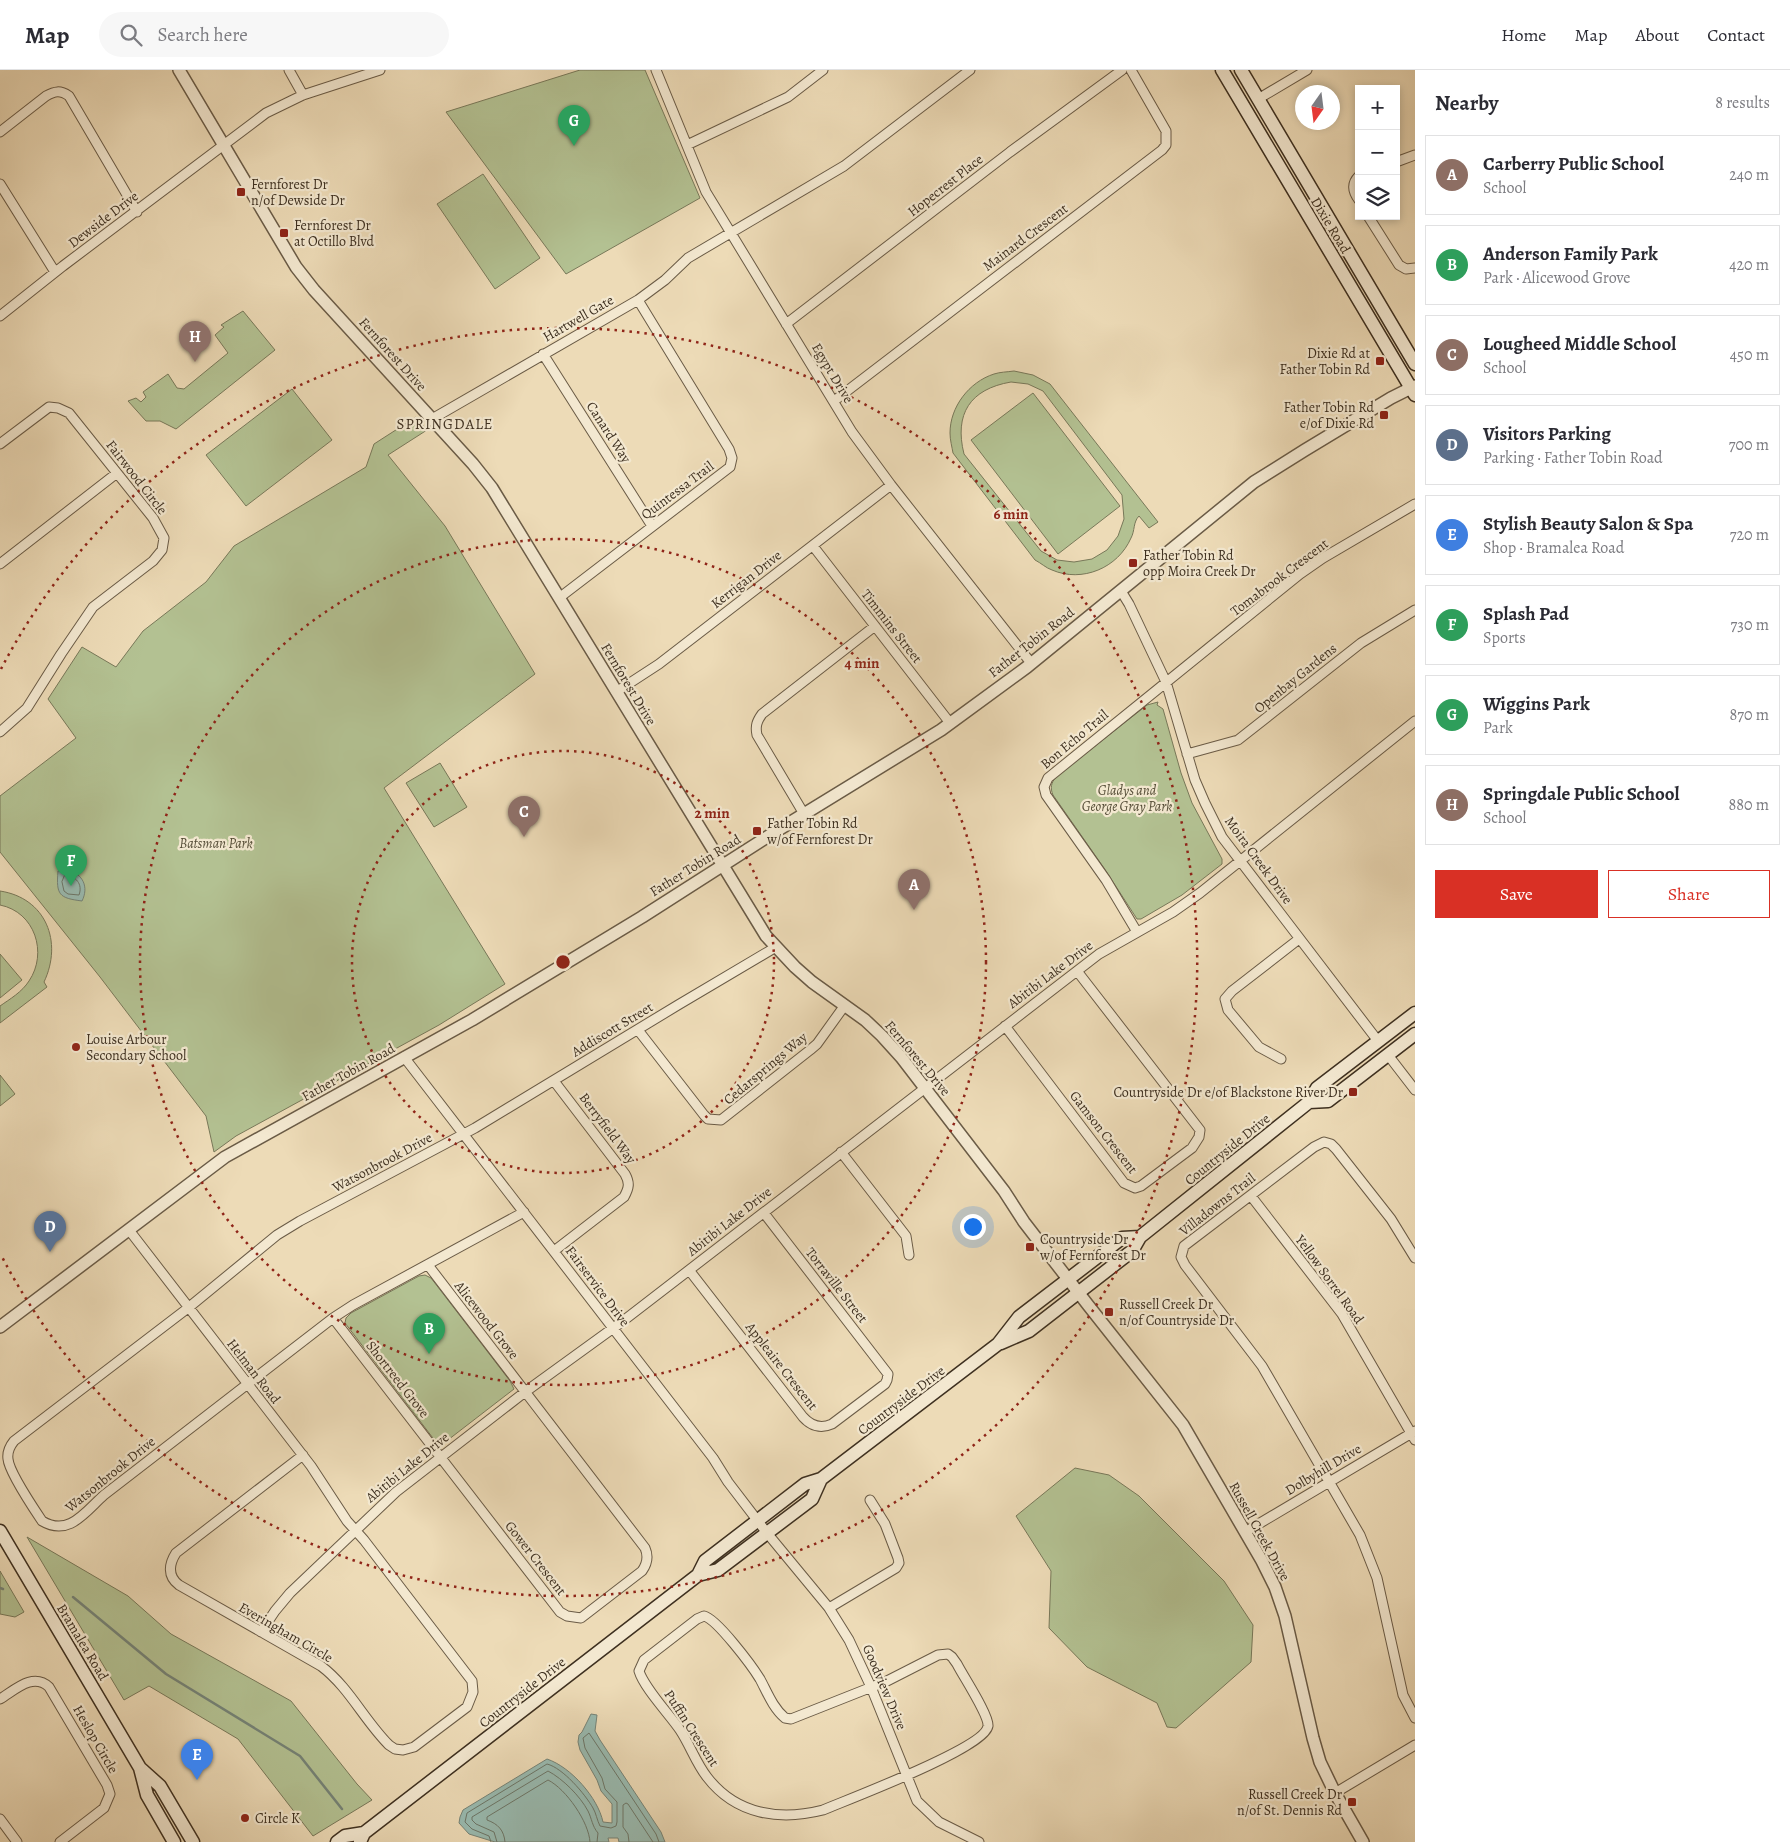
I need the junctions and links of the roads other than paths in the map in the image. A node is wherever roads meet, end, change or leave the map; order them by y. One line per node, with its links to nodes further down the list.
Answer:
1 (178, 70): 16 (street, Fernforest Drive)
2 (289, 70): 12 (street)
3 (380, 70): 12 (street, Dewside Drive)
4 (656, 70): 15 (street, Egypt Drive)
5 (823, 70): 15 (street)
6 (970, 70): 22 (street)
7 (1122, 70): 27 (street, Hopecrest Place)
8 (1131, 70): 31 (street, Mainard Crescent)
9 (1222, 70): 30 (main road, Dixie Road)
10 (1241, 70): 13 (main road, Dixie Road)
11 (1307, 70): 13 (street)
12 (303, 94): 16 (street, Dewside Drive)
13 (1258, 99): 29 (main road, Dixie Road)
14 (0, 132): 20 (street)
15 (687, 145): 22 (street, Egypt Drive)
16 (223, 146): 20 (street, Dewside Drive); 32 (street, Fernforest Drive)
17 (1415, 155): 18 (street)
18 (1400, 161)
19 (0, 184): 24 (street)
20 (137, 212): 24 (street, Dewside Drive)
21 (1371, 220): 23 (street)
22 (731, 232): 25 (street, Hartwell Gate); 27 (street, Egypt Drive)
23 (1415, 268)
24 (55, 272): 26 (street, Dewside Drive)
25 (638, 300): 28 (street, Hartwell Gate); 37 (street, Quintessa Trail)
26 (0, 316)
27 (786, 324): 31 (street, Egypt Drive)
28 (543, 354): 32 (street, Hartwell Gate); 37 (street, Canard Way)
29 (1415, 364)
30 (1414, 390): 40 (street, Father Tobin Road)
31 (834, 402): 35 (street, Egypt Drive)
32 (432, 419): 41 (street, Fernforest Drive)
33 (0, 444): 34 (street, Fairwood Circle)
34 (117, 473): 39 (street); 49 (street, Fairwood Circle)
35 (891, 485): 38 (street, Kerrigan Drive); 44 (street, Egypt Drive)
36 (1415, 504): 45 (street, Tomabrook Crescent)
37 (652, 526): 41 (street, Quintessa Trail)
38 (813, 546): 43 (street, Timmins Street); 46 (street, Kerrigan Drive)
39 (0, 564)
40 (1121, 591): 44 (street, Father Tobin Road); 45 (street, Moira Creek Drive)
41 (559, 598): 46 (street, Fernforest Drive)
42 (1415, 610): 50 (street, Openbay Gardens)
43 (875, 626): 48 (street, Timmins Street); 51 (street)
44 (1031, 663): 48 (street, Father Tobin Road)
45 (1166, 682): 50 (street, Moira Creek Drive); 54 (street, Bon Echo Trail)
46 (616, 692): 53 (street, Fernforest Drive)
47 (1415, 721): 52 (street)
48 (950, 724): 51 (street, Father Tobin Road)
49 (1, 730)
50 (1187, 754): 52 (street, Moira Creek Drive)
51 (804, 814): 53 (street, Father Tobin Road)
52 (1240, 861): 54 (street, Abitibi Lake Drive); 55 (street, Moira Creek Drive)
53 (722, 866): 56 (street, Fernforest Drive); 65 (street, Father Tobin Road)
54 (1137, 932): 57 (street, Abitibi Lake Drive)
55 (1300, 939): 63 (street, Moira Creek Drive); 66 (street)
56 (776, 947): 58 (street, Fernforest Drive); 61 (street, Addiscott Street)
57 (1077, 971): 60 (street, Abitibi Lake Drive); 60 (street, Gamson Crescent)
58 (845, 1005): 61 (street, Cedarsprings Way); 68 (street, Fernforest Drive)
59 (1415, 1013): 63 (main road, Countryside Drive)
60 (1005, 1026): 68 (street, Abitibi Lake Drive)
61 (638, 1030): 67 (street, Addiscott Street)
62 (1415, 1034): 64 (main road, Countryside Drive)
63 (1378, 1042): 64 (street); 70 (main road, Countryside Drive)
64 (1388, 1054): 69 (street); 70 (main road, Countryside Drive)
65 (404, 1057): 71 (street, Fairservice Drive); 76 (street, Father Tobin Road)
66 (1281, 1059)
67 (554, 1081): 71 (street, Addiscott Street); 78 (street, Berryfield Way)
68 (925, 1088): 72 (street, Abitibi Lake Drive); 83 (street, Fernforest Drive)
69 (1415, 1090)
70 (1310, 1102): 77 (main road, Countryside Drive)
71 (463, 1134): 74 (street, Fairservice Drive); 85 (street, Watsonbrook Drive)
72 (841, 1152): 75 (street, Abitibi Lake Drive); 79 (street)
73 (1251, 1196): 80 (street, Villadowns Trail); 93 (street, Yellow Sorrel Road); 97 (street, Villadowns Trail)
74 (524, 1212): 78 (street, Fairservice Drive); 81 (street, Watsonbrook Drive)
75 (764, 1213): 82 (street, Abitibi Lake Drive); 90 (street, Torraville Street)
76 (129, 1230): 85 (street, Helman Road); 87 (street, Father Tobin Road)
77 (1140, 1237): 83 (main road, Countryside Drive); 84 (main road, Countryside Drive)
78 (554, 1251): 88 (street, Fairservice Drive)
79 (909, 1255)
80 (1415, 1258)
81 (428, 1265): 86 (street, Watsonbrook Drive); 92 (street, Alicewood Grove)
82 (689, 1270): 88 (street, Abitibi Lake Drive); 90 (street, Appleaire Crescent)
83 (1068, 1279): 84 (street, Fernforest Drive); 89 (main road, Countryside Drive)
84 (1078, 1293): 89 (main road, Countryside Drive); 102 (street, Russell Creek Drive)
85 (188, 1308): 91 (street, Helman Road); 91 (street, Watsonbrook Drive)
86 (333, 1318): 91 (street, Watsonbrook Drive); 95 (street, Shortreed Grove)
87 (0, 1327)
88 (613, 1328): 92 (street, Abitibi Lake Drive); 99 (street, Fairservice Drive)
89 (998, 1344): 96 (main road, Countryside Drive)
90 (888, 1374)
91 (248, 1384): 94 (street, Helman Road)
92 (526, 1392): 95 (street, Abitibi Lake Drive); 95 (street, Gower Crescent)
93 (1414, 1435): 97 (street, Dolbyhill Drive)
94 (303, 1455): 100 (street, Helman Road); 106 (street, Everingham Circle)
95 (441, 1457): 100 (street, Abitibi Lake Drive)
96 (821, 1479): 99 (main road, Countryside Drive); 103 (main road, Countryside Drive)
97 (1330, 1481): 102 (street, Dolbyhill Drive); 109 (street)
98 (870, 1500): 105 (street)
99 (758, 1520): 103 (street, Fairservice Drive); 104 (main road, Countryside Drive)
100 (355, 1530): 106 (street, Abitibi Lake Drive); 106 (street, Everingham Circle)
101 (0, 1532): 111 (main road, Bramalea Road)
102 (1245, 1532): 113 (street, Russell Creek Drive)
103 (767, 1533): 104 (main road, Countryside Drive); 105 (street, Goodview Drive)
104 (698, 1575): 115 (main road, Countryside Drive)
105 (829, 1608): 107 (street, Goodview Drive)
106 (261, 1632)
107 (871, 1687): 112 (street, Goodview Drive); 112 (street); 112 (street, Puffin Crescent)
108 (0, 1699): 117 (street, Heslop Circle)
109 (1415, 1718)
110 (1415, 1745): 113 (street)
111 (140, 1768): 118 (main road, Bramalea Road); 119 (main road, Bramalea Road)
112 (907, 1775): 121 (street, Goodview Drive)
113 (1335, 1793): 122 (street, Russell Creek Drive)
114 (0, 1819): 116 (street)
115 (362, 1838): 120 (main road, Countryside Drive)
116 (17, 1842)
117 (60, 1842)
118 (174, 1842)
119 (193, 1842)
120 (337, 1842)
121 (979, 1842)
122 (1363, 1842)

